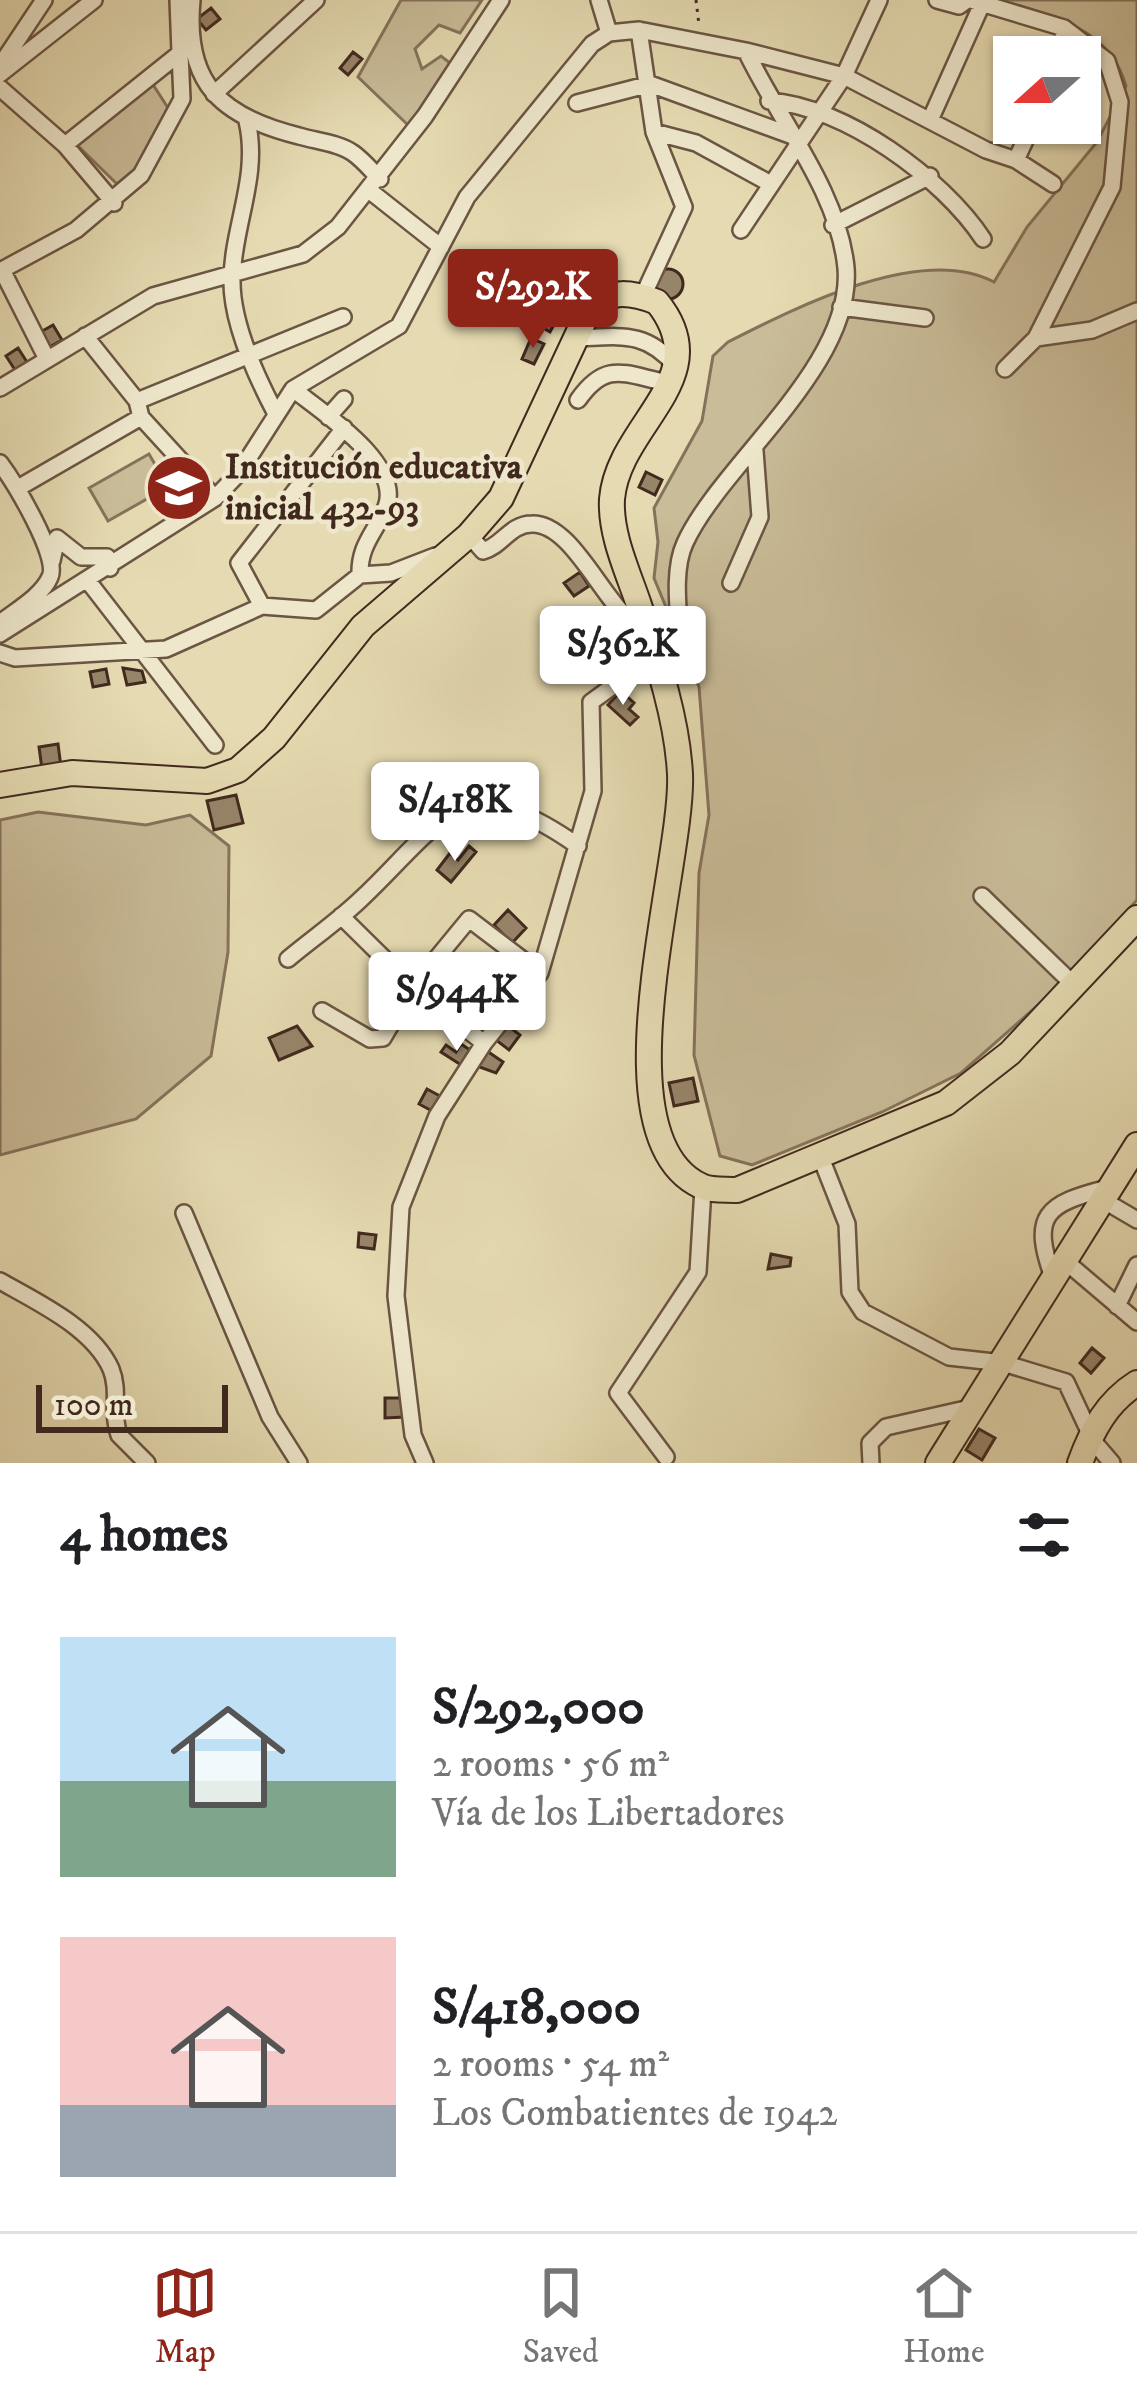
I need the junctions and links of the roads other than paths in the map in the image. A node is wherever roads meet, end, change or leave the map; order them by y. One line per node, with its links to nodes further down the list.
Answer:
1 (44, 0): 18 (street)
2 (94, 0): 18 (street)
3 (178, 0): 17 (street)
4 (192, 0): 5 (street); 22 (street)
5 (202, 0)
6 (316, 0): 22 (street)
7 (501, 0): 36 (street)
8 (598, 0): 14 (street)
9 (879, 0): 19 (street)
10 (937, 0): 11 (street)
11 (973, 1): 12 (street); 26 (street)
12 (1064, 28): 15 (street); 51 (street)
13 (639, 31): 14 (street); 16 (street); 20 (street)
14 (610, 33): 41 (street)
15 (1063, 36)
16 (746, 51): 19 (street); 23 (street)
17 (180, 53): 31 (street); 37 (street)
18 (0, 70)
19 (844, 76): 25 (street); 26 (street)
20 (650, 84): 24 (street); 28 (street); 29 (street)
21 (0, 88): 31 (street)
22 (214, 94): 27 (street)
23 (769, 100): 25 (street); 29 (street)
24 (577, 103)
25 (820, 116): 29 (street); 33 (street)
26 (931, 118): 32 (street)
27 (247, 122): 36 (street); 43 (street)
28 (654, 133): 34 (street); 44 (street)
29 (794, 142): 34 (street); 38 (street)
30 (1023, 144): 32 (street)
31 (65, 145): 37 (street)
32 (1016, 160): 35 (street)
33 (930, 176): 38 (street); 40 (street)
34 (771, 184): 39 (street)
35 (1054, 184)
36 (375, 185): 41 (street); 43 (street)
37 (114, 202): 42 (street)
38 (833, 225): 45 (street)
39 (741, 230)
40 (983, 239)
41 (441, 247): 57 (street)
42 (1, 270): 53 (street)
43 (232, 274): 49 (street); 52 (street)
44 (643, 296): 50 (highway); 55 (highway)
45 (841, 307): 48 (street); 64 (street)
46 (1137, 311): 51 (street)
47 (344, 317): 52 (street)
48 (925, 318)
49 (85, 336): 53 (street); 60 (street)
50 (573, 338): 55 (street); 68 (highway)
51 (1036, 338): 54 (street)
52 (250, 356): 60 (street); 61 (street)
53 (47, 359): 56 (street)
54 (1005, 369)
55 (674, 376): 59 (street); 76 (highway)
56 (0, 388)
57 (293, 389): 61 (street); 62 (street)
58 (344, 399): 62 (street)
59 (578, 400)
60 (139, 409): 66 (street); 67 (street)
61 (274, 412): 67 (street)
62 (328, 417): 63 (street)
63 (344, 428): 71 (street); 74 (street)
64 (755, 451): 73 (street); 80 (street)
65 (0, 463): 66 (street)
66 (18, 488): 69 (street)
67 (215, 498): 70 (street)
68 (459, 543): 71 (street); 76 (street); 82 (highway)
69 (52, 563): 70 (street); 75 (street)
70 (110, 568): 72 (street)
71 (360, 575): 74 (street)
72 (88, 581): 77 (street); 78 (street)
73 (730, 583)
74 (262, 606): 78 (street)
75 (0, 623)
76 (638, 625): 80 (highway); 83 (street)
77 (0, 634)
78 (147, 652): 79 (street); 81 (street)
79 (0, 653)
80 (661, 671): 95 (highway)
81 (215, 745)
82 (0, 785)
83 (578, 846): 85 (street); 88 (street)
84 (982, 896): 89 (street)
85 (340, 916): 87 (street); 90 (street)
86 (1137, 918): 89 (highway)
87 (288, 959)
88 (540, 974): 90 (street); 92 (street)
89 (1075, 986): 94 (highway)
90 (413, 987): 91 (street); 92 (street)
91 (322, 1011)
92 (484, 1043): 111 (street)
93 (1135, 1155): 96 (highway)
94 (821, 1157): 95 (highway); 104 (street)
95 (703, 1188): 108 (street)
96 (1107, 1194): 98 (street); 100 (highway); 100 (street)
97 (184, 1213): 110 (street)
98 (1137, 1220)
99 (1137, 1265): 102 (street)
100 (1059, 1271): 102 (street); 104 (highway)
101 (0, 1281): 109 (street)
102 (1117, 1306): 103 (street)
103 (1137, 1322)
104 (1003, 1364): 106 (highway); 107 (street)
105 (1137, 1383): 107 (highway)
106 (970, 1408): 112 (street); 113 (highway)
107 (1090, 1433): 114 (highway); 115 (street)
108 (666, 1457)
109 (147, 1463)
110 (299, 1463)
111 (425, 1463)
112 (871, 1463)
113 (938, 1463)
114 (1080, 1463)
115 (1112, 1463)

